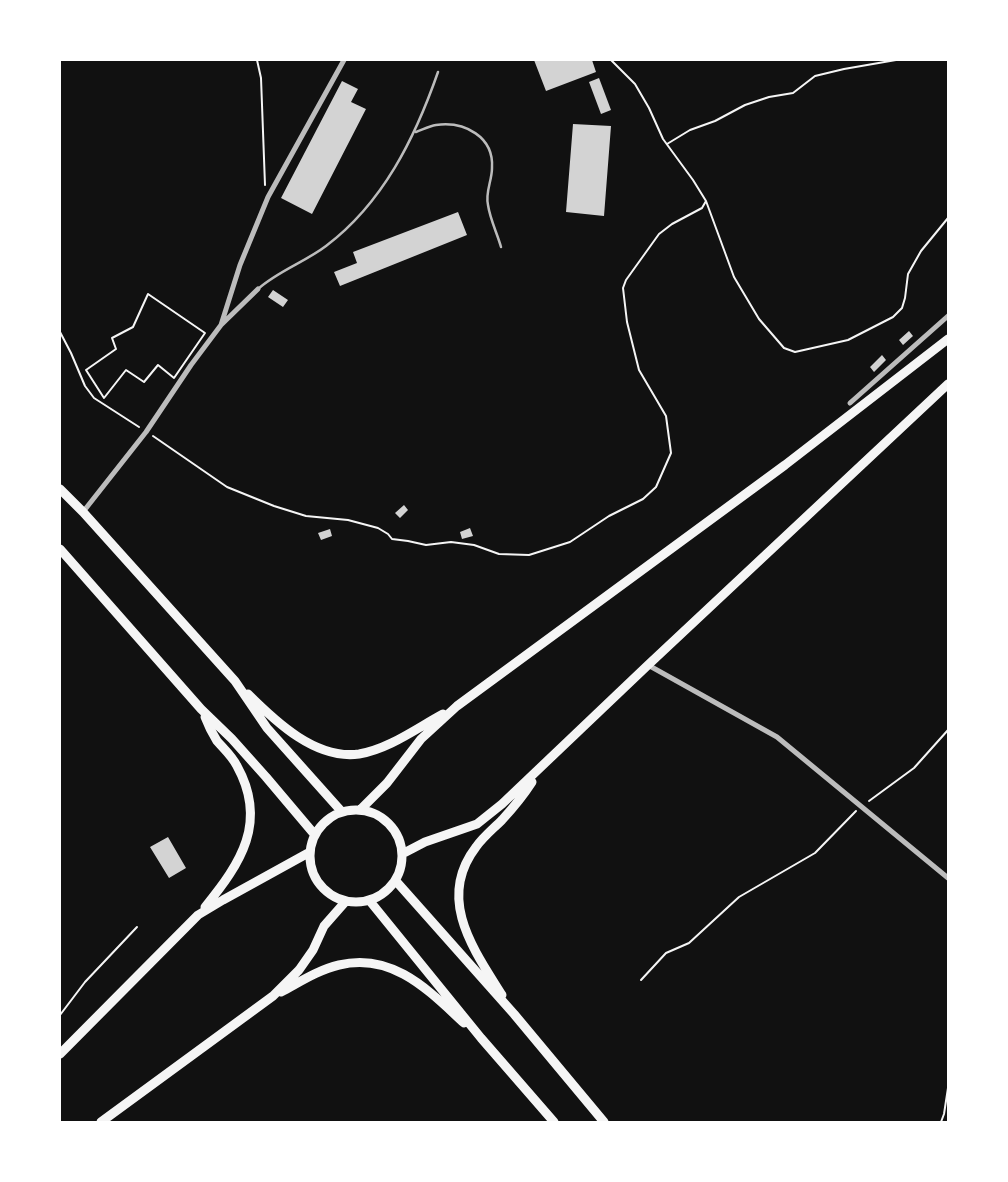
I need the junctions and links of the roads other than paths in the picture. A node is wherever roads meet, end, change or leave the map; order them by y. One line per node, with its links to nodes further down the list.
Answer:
1 (344, 60): 7 (street)
2 (438, 72): 3 (lane)
3 (415, 133): 4 (lane); 5 (lane)
4 (500, 247)
5 (258, 289): 7 (street)
6 (948, 316): 10 (street)
7 (221, 325): 12 (street)
8 (948, 339): 16 (highway)
9 (948, 384): 14 (highway)
10 (850, 403)
11 (60, 489): 12 (highway)
12 (83, 512): 15 (highway)
13 (60, 549): 17 (highway)
14 (648, 665): 18 (highway); 24 (street)
15 (235, 681): 16 (highway); 20 (highway)
16 (457, 706): 19 (highway)
17 (201, 709): 21 (highway); 28 (highway)
18 (545, 765): 23 (highway); 30 (highway)
19 (360, 810): 20 (highway); 23 (highway)
20 (342, 812): 21 (highway)
21 (315, 835): 22 (highway)
22 (310, 852): 27 (highway); 28 (highway)
23 (402, 854): 25 (highway)
24 (948, 878)
25 (395, 880): 26 (highway); 30 (highway)
26 (369, 900): 27 (highway); 31 (highway)
27 (346, 901): 29 (highway)
28 (198, 915): 32 (highway)
29 (273, 996): 31 (highway); 33 (highway)
30 (514, 1014): 35 (highway)
31 (481, 1038): 34 (highway)
32 (60, 1054)
33 (101, 1122)
34 (554, 1122)
35 (604, 1122)

